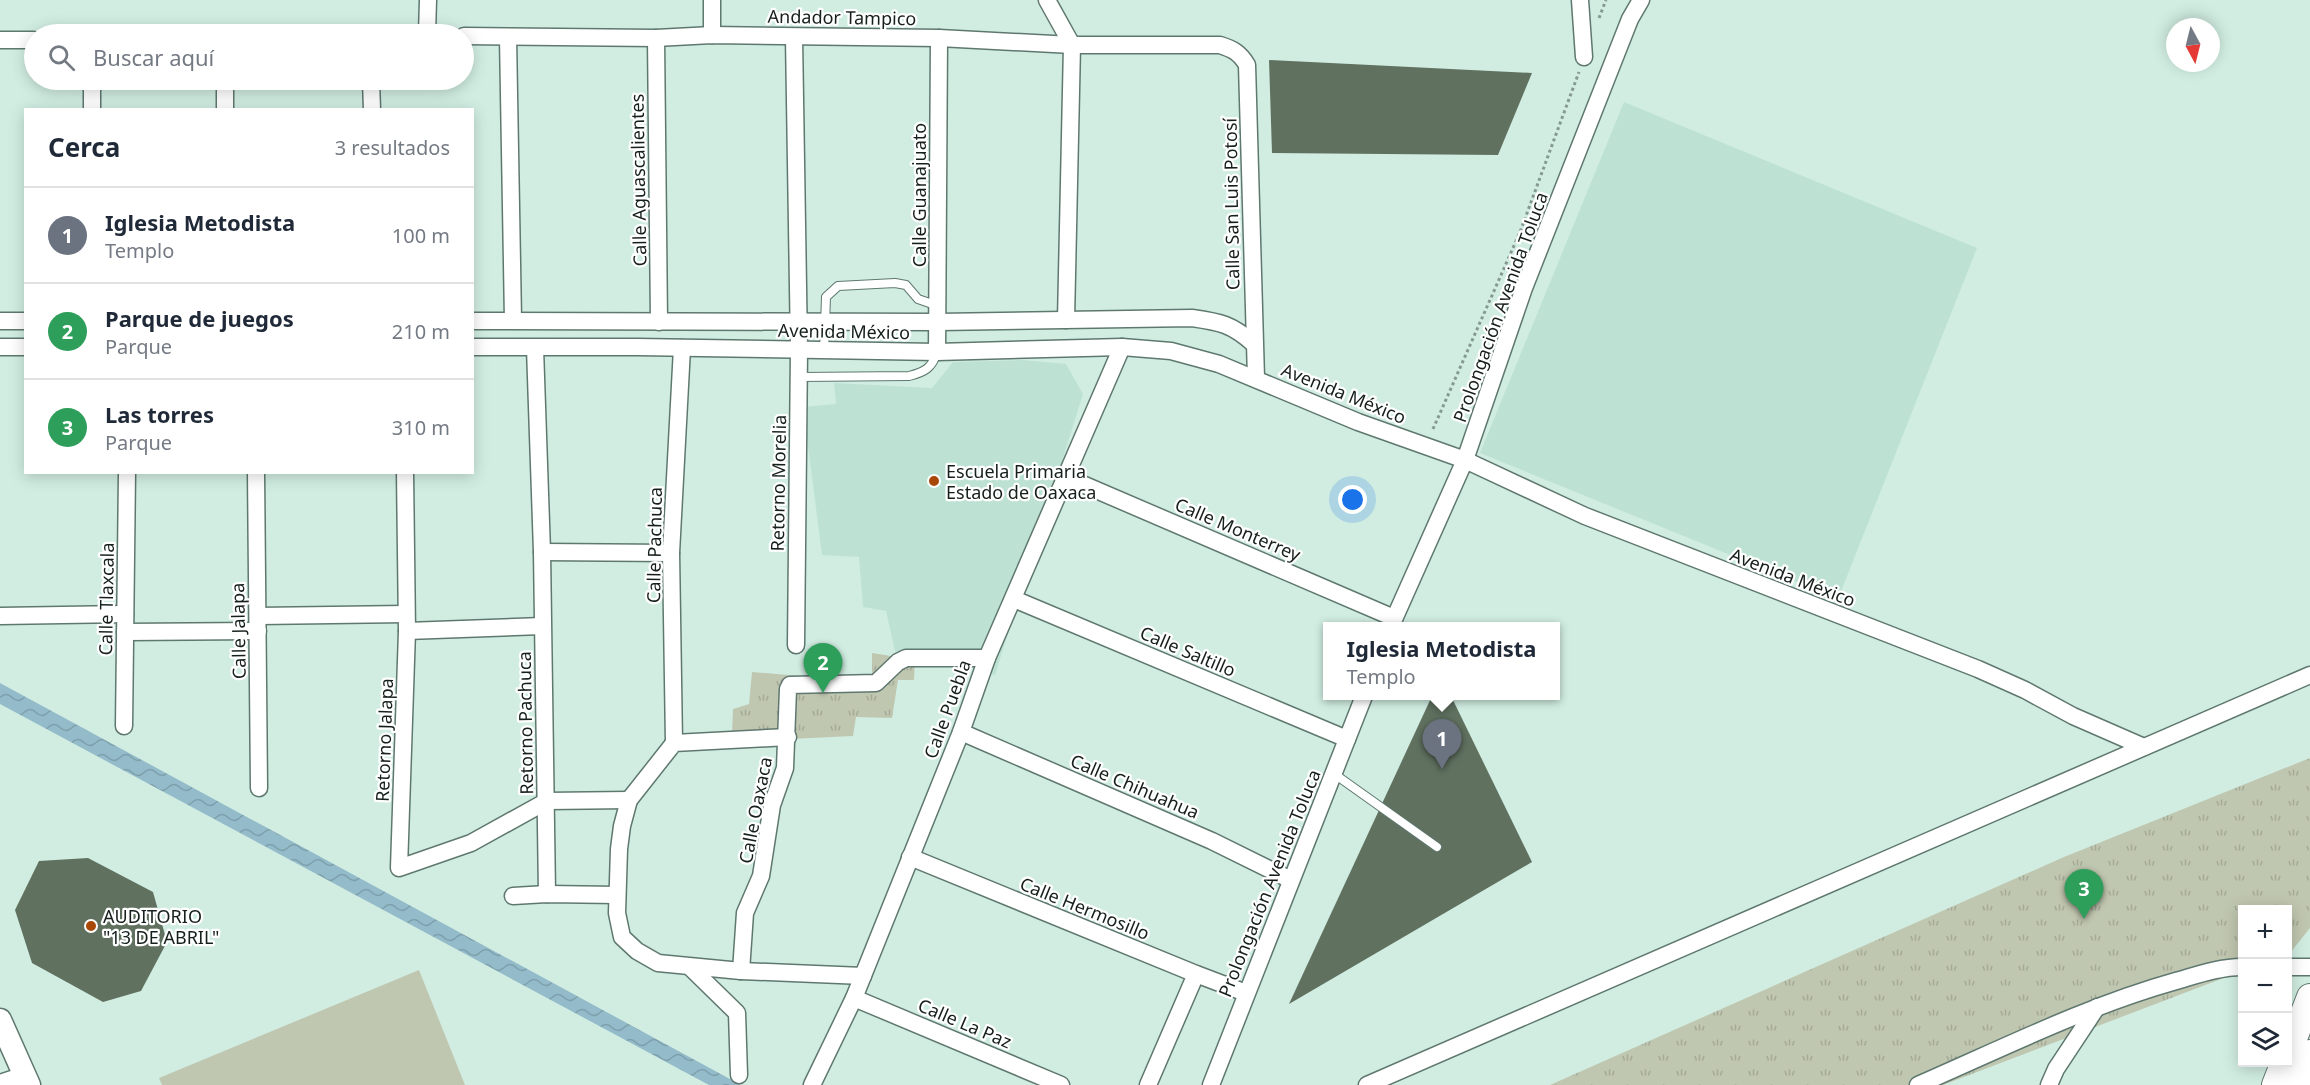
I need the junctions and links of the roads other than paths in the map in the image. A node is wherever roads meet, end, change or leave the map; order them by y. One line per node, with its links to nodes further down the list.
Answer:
1 (428, 0): 6 (street)
2 (712, 0): 7 (street)
3 (1580, 0): 17 (street)
4 (1641, 0): 45 (street, Prolongación Avenida Toluca)
5 (1051, 3): 15 (street)
6 (427, 24)
7 (712, 35): 10 (street, Andador Tampico); 11 (street, Andador Tampico)
8 (474, 36): 9 (street, Andador Tampico)
9 (508, 37): 11 (street, Andador Tampico); 25 (street)
10 (794, 37): 12 (street, Andador Tampico); 30 (street)
11 (656, 38): 31 (street, Calle Aguascalientes)
12 (939, 38): 15 (street, Andador Tampico); 24 (street, Calle Guanajuato)
13 (0, 40): 14 (street)
14 (24, 40)
15 (1072, 45): 16 (street, Andador Tampico); 26 (street)
16 (1220, 45): 33 (street, Calle San Luis Potosí)
17 (1584, 57)
18 (92, 90): 21 (street)
19 (225, 90): 22 (street)
20 (371, 90): 23 (street)
21 (92, 108)
22 (225, 108)
23 (372, 108)
24 (939, 314): 26 (street, Avenida México); 32 (street, Avenida México); 32 (lane); 42 (street, Calle Guanajuato)
25 (513, 320): 29 (street, Avenida México); 31 (street, Avenida México)
26 (1066, 320): 33 (street, Avenida México)
27 (0, 321): 28 (street)
28 (24, 321)
29 (474, 321)
30 (797, 321): 31 (street, Avenida México); 32 (street, Avenida México); 40 (street, Retorno Morelia)
31 (659, 322)
32 (825, 322): 41 (lane)
33 (1254, 344): 44 (street, Calle San Luis Potosí)
34 (0, 346): 35 (street)
35 (24, 347)
36 (474, 347): 38 (street, Avenida México)
37 (1122, 347): 42 (street, Avenida México); 44 (street, Avenida México); 49 (street, Calle Puebla)
38 (534, 348): 39 (street, Avenida México); 50 (street, Retorno Pachuca)
39 (682, 348): 40 (street, Avenida México); 51 (street, Calle Pachuca)
40 (799, 350): 41 (street, Avenida México); 43 (street, Retorno Morelia)
41 (824, 351): 42 (street, Avenida México)
42 (937, 352): 43 (lane)
43 (799, 377): 61 (street, Retorno Morelia)
44 (1256, 378): 45 (street, Avenida México)
45 (1465, 460): 56 (street, Prolongación Avenida Toluca); 70 (street, Avenida México)
46 (127, 474): 53 (street, Calle Tlaxcala)
47 (256, 474): 57 (street, Calle Jalapa)
48 (405, 474): 54 (street, Retorno Jalapa)
49 (1066, 477): 52 (street, Calle Puebla); 56 (street, Calle Monterrey)
50 (542, 552): 51 (street); 58 (street, Retorno Pachuca)
51 (671, 553): 69 (street, Calle Pachuca)
52 (1014, 598): 62 (street, Calle Puebla); 68 (street, Calle Saltillo)
53 (125, 614): 55 (street); 60 (street, Calle Tlaxcala)
54 (406, 614): 57 (street); 59 (street, Retorno Jalapa)
55 (0, 616)
56 (1393, 622)
57 (258, 623): 60 (street); 72 (street, Calle Jalapa)
58 (542, 626): 59 (street); 74 (street, Retorno Pachuca)
59 (407, 631): 74 (street, Retorno Jalapa)
60 (125, 632): 65 (street, Calle Tlaxcala)
61 (796, 645)
62 (987, 658): 66 (street, Calle Puebla); 67 (street, Calle Oaxaca)
63 (2310, 675): 70 (street)
64 (1362, 700): 68 (street, Prolongación Avenida Toluca)
65 (124, 726)
66 (961, 732): 76 (street, Calle Puebla); 77 (street, Calle Chihuahua)
67 (788, 737): 69 (street); 85 (street, Calle Oaxaca)
68 (1347, 739): 71 (street, Prolongación Avenida Toluca)
69 (674, 742): 73 (street)
70 (2144, 747): 103 (street)
71 (1333, 773): 75 (lane); 77 (street, Prolongación Avenida Toluca)
72 (259, 788)
73 (629, 800): 74 (street); 79 (street)
74 (547, 801): 78 (street, Retorno Pachuca)
75 (1437, 847)
76 (910, 857): 86 (street, Calle Hermosillo); 87 (street, Calle Puebla)
77 (1291, 880): 88 (street, Prolongación Avenida Toluca)
78 (547, 894): 79 (street); 80 (street)
79 (617, 895): 81 (street)
80 (513, 896)
81 (690, 967): 85 (street); 96 (street)
82 (2292, 967): 84 (street)
83 (2238, 968): 91 (street)
84 (2310, 968)
85 (741, 971): 87 (street)
86 (1196, 974): 88 (street, Calle Hermosillo); 101 (street)
87 (863, 976): 90 (street, Calle Puebla)
88 (1246, 993): 102 (street, Prolongación Avenida Toluca)
89 (2310, 997): 93 (main road)
90 (854, 998): 99 (street, Calle Puebla); 100 (street, Calle La Paz)
91 (2097, 1007): 104 (street); 105 (street)
92 (0, 1020): 97 (street)
93 (2292, 1044)
94 (2310, 1053): 107 (main road)
95 (2282, 1067): 106 (main road)
96 (739, 1075)
97 (26, 1080): 98 (street)
98 (0, 1083)
99 (812, 1085)
100 (1061, 1085)
101 (1148, 1085)
102 (1211, 1085)
103 (1367, 1085)
104 (1918, 1085)
105 (2049, 1085)
106 (2276, 1085)
107 (2298, 1085)

